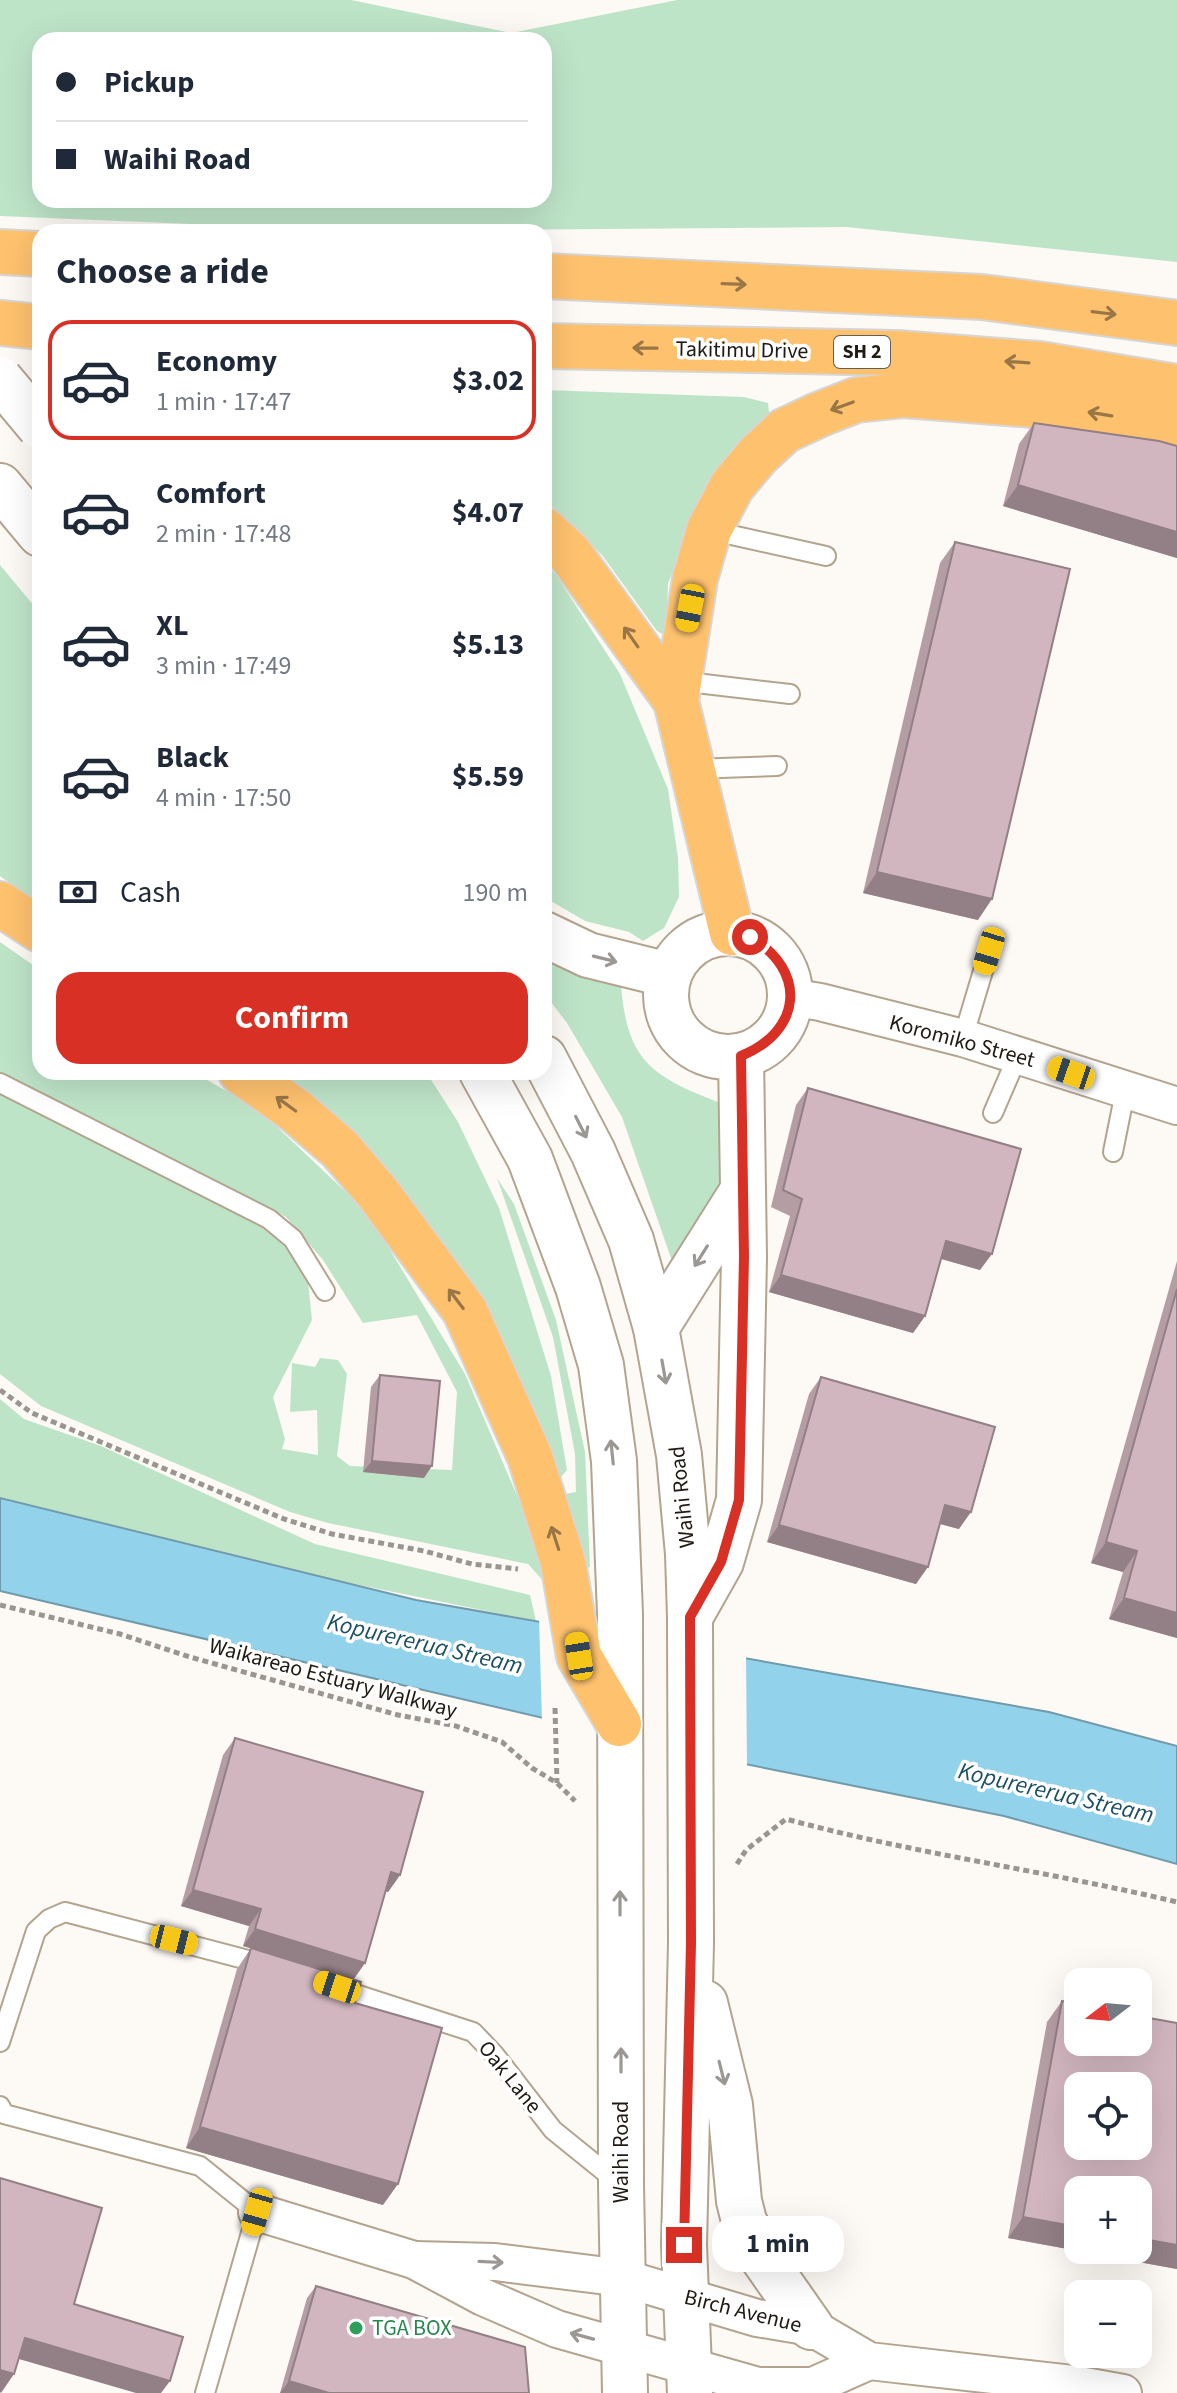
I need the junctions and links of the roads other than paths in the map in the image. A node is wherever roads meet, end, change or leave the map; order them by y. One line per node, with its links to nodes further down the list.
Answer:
1 (0, 252): 2 (highway)
2 (32, 254)
3 (552, 276): 5 (highway, one-way to 5)
4 (0, 323): 6 (highway)
5 (1177, 323)
6 (32, 326)
7 (552, 346): 9 (highway, Takitimu Drive / SH 2, one-way to 7)
8 (0, 379): 12 (main road, bridge)
9 (1177, 387)
10 (0, 412): 11 (highway)
11 (32, 416)
12 (32, 417)
13 (1177, 426): 16 (highway, one-way to 16)
14 (0, 486): 15 (main road)
15 (32, 524)
16 (709, 530): 18 (lane); 19 (highway)
17 (552, 537): 19 (highway, one-way to 17)
18 (826, 556)
19 (677, 691): 20 (lane); 22 (highway)
20 (790, 694)
21 (777, 766): 22 (lane)
22 (690, 769): 25 (highway)
23 (0, 904): 24 (highway)
24 (32, 925)
25 (732, 933): 28 (main road); 29 (main road)
26 (552, 938): 28 (main road, one-way to 28)
27 (989, 951): 30 (lane)
28 (669, 975): 32 (main road)
29 (790, 997): 30 (street, Koromiko Street); 32 (main road)
30 (963, 1038): 31 (street, Koromiko Street)
31 (1018, 1055): 37 (street, Koromiko Street); 39 (lane)
32 (741, 1056): 41 (main road)
33 (552, 1073): 43 (main road, Waihi Road, one-way to 43)
34 (252, 1080): 45 (highway, one-way to 34)
35 (486, 1080): 45 (main road, Waihi Road, one-way to 35)
36 (0, 1083): 42 (lane)
37 (1125, 1092): 38 (street, Koromiko Street); 40 (lane)
38 (1177, 1106)
39 (993, 1113)
40 (1113, 1152)
41 (743, 1190): 43 (main road, one-way to 43); 44 (main road)
42 (325, 1291)
43 (656, 1328): 44 (main road, Waihi Road, one-way to 44)
44 (690, 1617): 46 (main road, Waihi Road)
45 (619, 1724): 51 (main road, Waihi Road, one-way to 45)
46 (691, 1943): 54 (main road, Waihi Road); 55 (main road, one-way to 55)
47 (284, 1970): 49 (lane)
48 (313, 1980): 51 (lane, Oak Lane)
49 (0, 2042)
50 (0, 2106): 52 (lane)
51 (621, 2185): 54 (main road, Waihi Road)
52 (257, 2212): 53 (street); 58 (lane)
53 (414, 2260): 54 (street, one-way to 54); 57 (street, one-way to 53)
54 (656, 2288): 55 (street, Birch Avenue); 57 (main road, Waihi Road); 57 (main road, Waihi Road)
55 (811, 2327): 56 (street, Birch Avenue)
56 (869, 2361): 57 (street); 60 (street, Birch Avenue)
57 (665, 2366): 59 (main road, Waihi Road)
58 (205, 2393)
59 (625, 2393)
60 (1123, 2393)

